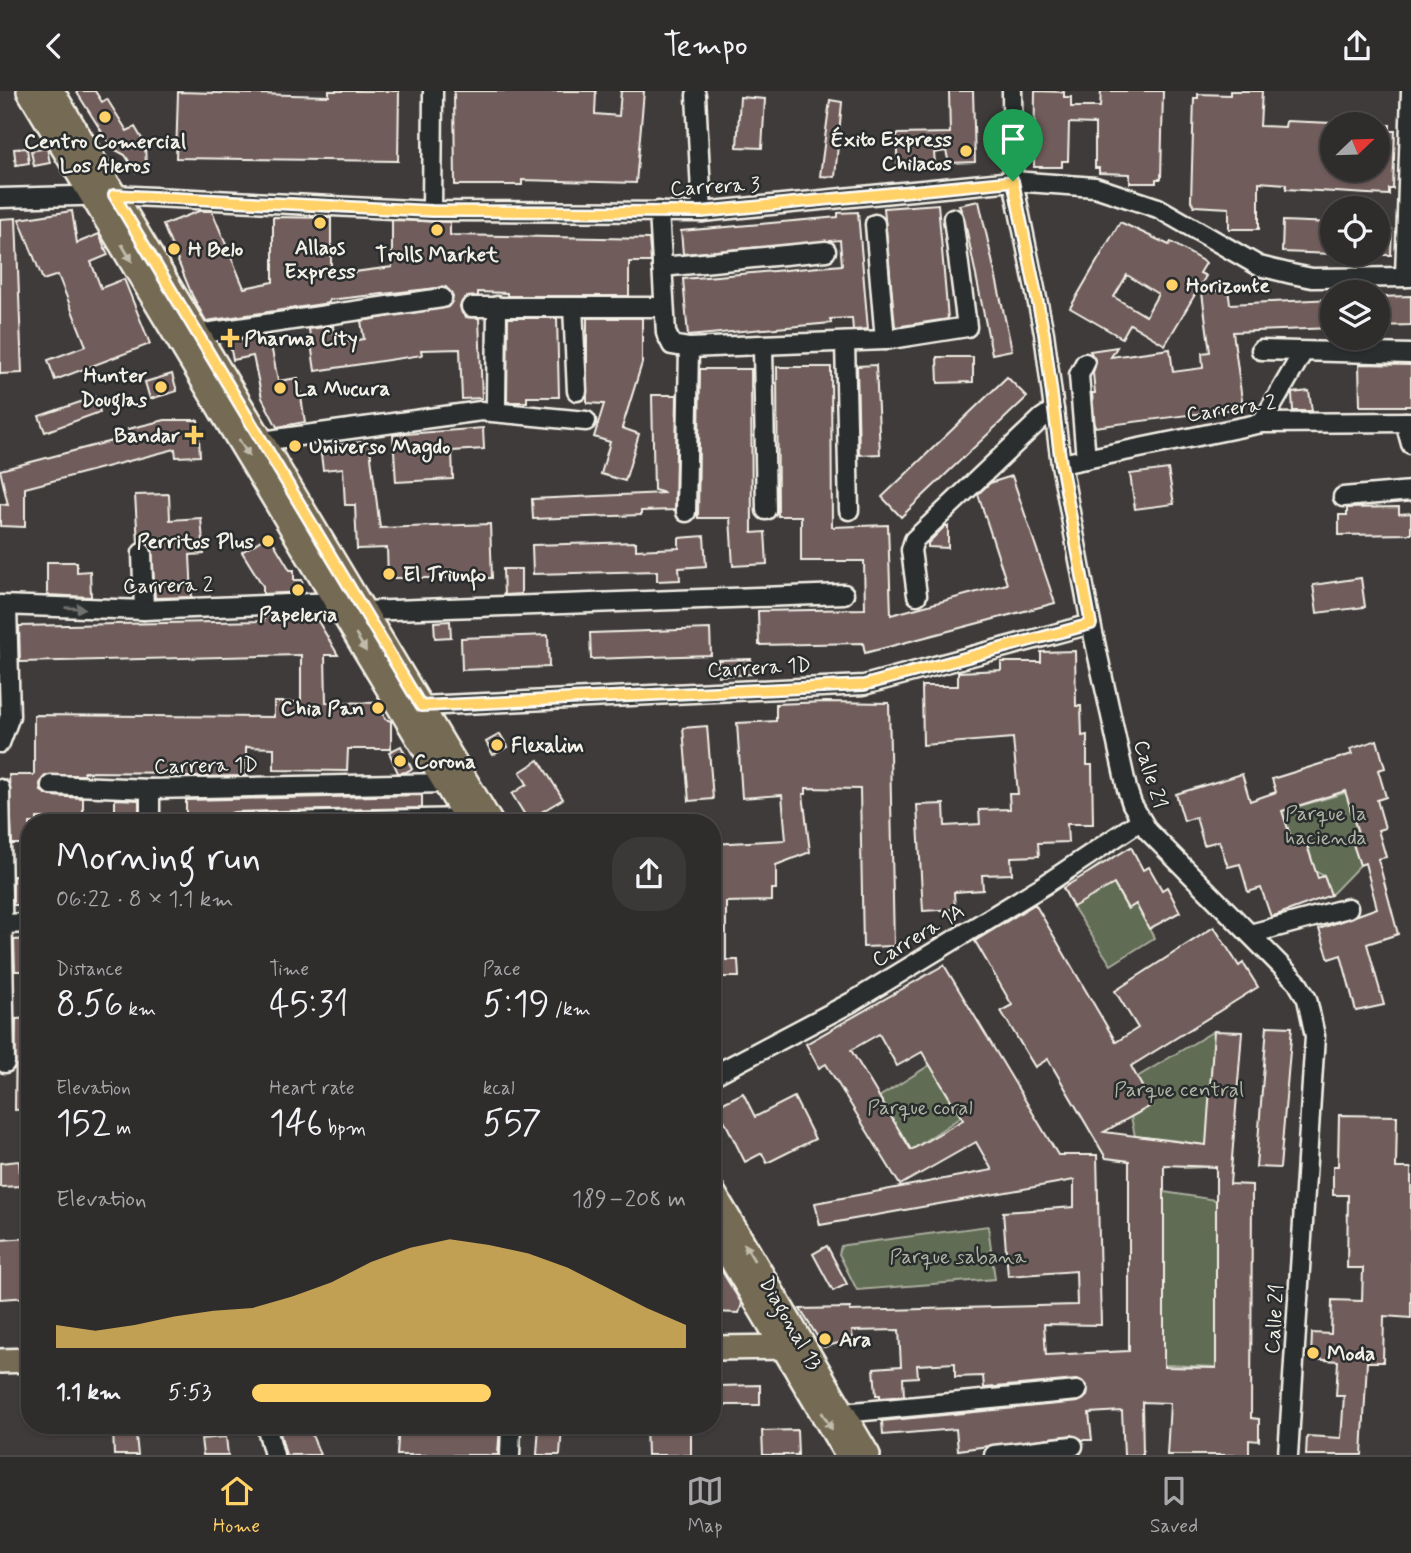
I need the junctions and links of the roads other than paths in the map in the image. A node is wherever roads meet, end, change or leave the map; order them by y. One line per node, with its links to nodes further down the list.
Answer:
1 (29, 91): 8 (main road)
2 (51, 91): 8 (main road)
3 (433, 91): 10 (street)
4 (1012, 91): 7 (street, Calle 21)
5 (1411, 91): 17 (street)
6 (696, 95): 12 (street)
7 (1013, 181): 12 (street, Carrera 3); 17 (street, Carrera 3); 34 (street, Calle 21)
8 (103, 195): 9 (street, Carrera 3); 10 (street, Carrera 3); 23 (main road); 50 (main road, one-way to 50)
9 (0, 198)
10 (432, 211): 11 (street, Carrera 3)
11 (659, 211): 12 (street, Carrera 3); 16 (street)
12 (702, 212)
13 (953, 218): 24 (street)
14 (875, 224): 24 (street)
15 (826, 251): 16 (street)
16 (662, 267): 22 (street)
17 (1408, 277)
18 (442, 298): 23 (street)
19 (497, 306): 20 (street); 21 (street); 33 (street)
20 (471, 307)
21 (573, 307): 22 (street); 32 (street)
22 (663, 307): 27 (street)
23 (198, 334): 38 (main road)
24 (885, 340): 25 (street)
25 (845, 342): 26 (street); 45 (street)
26 (763, 347): 27 (street); 44 (street)
27 (689, 348): 46 (street)
28 (1261, 350): 29 (street)
29 (1303, 352): 30 (street); 37 (street)
30 (1411, 354)
31 (1086, 363): 40 (street)
32 (577, 391)
33 (496, 404)
34 (1054, 410): 41 (street, Calle 21); 49 (street)
35 (586, 421): 38 (street)
36 (1408, 422): 37 (street, Carrera 2); 39 (street)
37 (1262, 423): 40 (street, Carrera 2)
38 (262, 441): 53 (main road)
39 (1411, 444)
40 (1086, 459): 41 (street, Carrera 2)
41 (1061, 464): 54 (street, Calle 21)
42 (1411, 491): 43 (street)
43 (1343, 496)
44 (766, 510)
45 (849, 510)
46 (686, 512)
47 (142, 553): 52 (street)
48 (844, 594): 53 (street)
49 (917, 595)
50 (337, 602): 52 (street, Carrera 2); 57 (main road, one-way to 57)
51 (4, 605): 52 (street, Carrera 2, one-way to 52); 56 (street)
52 (144, 610)
53 (364, 611): 55 (main road)
54 (1091, 624): 55 (street, Carrera 1D); 64 (street, Calle 21)
55 (421, 706): 63 (main road)
56 (0, 743)
57 (446, 783): 60 (street, Carrera 1D); 62 (main road)
58 (51, 785): 60 (street, Carrera 1D)
59 (0, 789): 67 (street)
60 (150, 789): 61 (street)
61 (150, 814)
62 (464, 814)
63 (486, 814)
64 (1140, 821): 68 (street, Calle 21); 71 (street, Carrera 1A)
65 (1348, 908): 68 (street)
66 (21, 923): 67 (street)
67 (4, 924): 69 (street)
68 (1250, 934): 89 (street, Calle 21)
69 (2, 956): 70 (street)
70 (5, 1063)
71 (721, 1071)
72 (721, 1205): 76 (main road, Diagonal 13, one-way to 72)
73 (721, 1242): 74 (main road, Diagonal 13)
74 (783, 1346): 75 (main road); 76 (main road); 86 (main road, Diagonal 13, one-way to 86)
75 (721, 1348)
76 (808, 1353): 80 (main road, Diagonal 13)
77 (21, 1360): 78 (main road)
78 (0, 1361)
79 (1077, 1391): 80 (street)
80 (843, 1413): 87 (main road, Diagonal 13)
81 (269, 1434): 84 (street)
82 (511, 1434): 85 (street)
83 (1073, 1446): 88 (street)
84 (274, 1455)
85 (510, 1455)
86 (847, 1455)
87 (869, 1455)
88 (994, 1455)
89 (1288, 1455)

